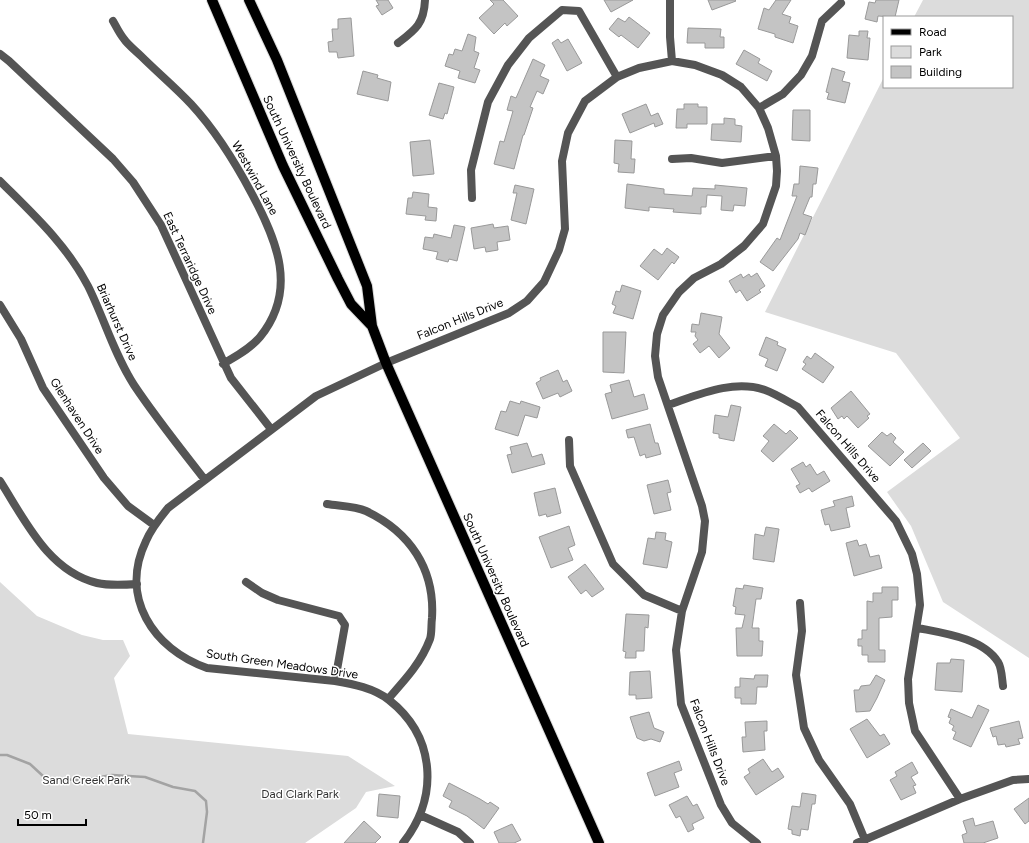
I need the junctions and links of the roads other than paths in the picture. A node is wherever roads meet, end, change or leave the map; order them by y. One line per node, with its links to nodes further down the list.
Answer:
1 (212, 0): 17 (main road, South University Boulevard)
2 (249, 0): 17 (main road, South University Boulevard)
3 (425, 0): 7 (street)
4 (670, 0): 9 (street)
5 (841, 3): 11 (street)
6 (113, 20): 19 (street, Westwind Lane)
7 (398, 43)
8 (0, 54): 19 (street, East Terraridge Drive)
9 (672, 61): 10 (street, Falcon Hills Drive); 11 (street, Falcon Hills Drive)
10 (617, 77): 15 (street); 18 (street, Falcon Hills Drive)
11 (759, 108): 12 (street, Falcon Hills Drive)
12 (776, 156): 13 (street); 20 (street, Falcon Hills Drive)
13 (672, 159)
14 (0, 181): 23 (street, Briarhurst Drive)
15 (472, 198)
16 (0, 305): 26 (street, Glenhaven Drive)
17 (372, 326): 18 (main road, South University Boulevard)
18 (386, 363): 21 (street, South Green Meadows Drive); 41 (main road, South University Boulevard)
19 (223, 364): 21 (street, East Terraridge Drive)
20 (668, 405): 30 (street, Falcon Hills Drive); 31 (street, Falcon Hills Drive)
21 (271, 430): 23 (street, South Green Meadows Drive)
22 (569, 440): 30 (street)
23 (205, 480): 26 (street, South Green Meadows Drive)
24 (0, 481): 28 (street)
25 (327, 504): 34 (street)
26 (154, 525): 28 (street, South Green Meadows Drive)
27 (246, 582): 32 (street)
28 (137, 584): 32 (street, South Green Meadows Drive)
29 (800, 603): 38 (street)
30 (682, 611): 42 (street, Falcon Hills Drive)
31 (918, 628): 33 (street); 36 (street, Falcon Hills Drive)
32 (335, 681): 34 (street, South Green Meadows Drive)
33 (1003, 686)
34 (388, 699): 37 (street, South Green Meadows Drive)
35 (1029, 779): 36 (street)
36 (960, 799): 38 (street)
37 (420, 815): 39 (street, South Green Meadows Drive); 40 (street)
38 (861, 842)
39 (403, 843)
40 (470, 843)
41 (599, 843)
42 (757, 843)

